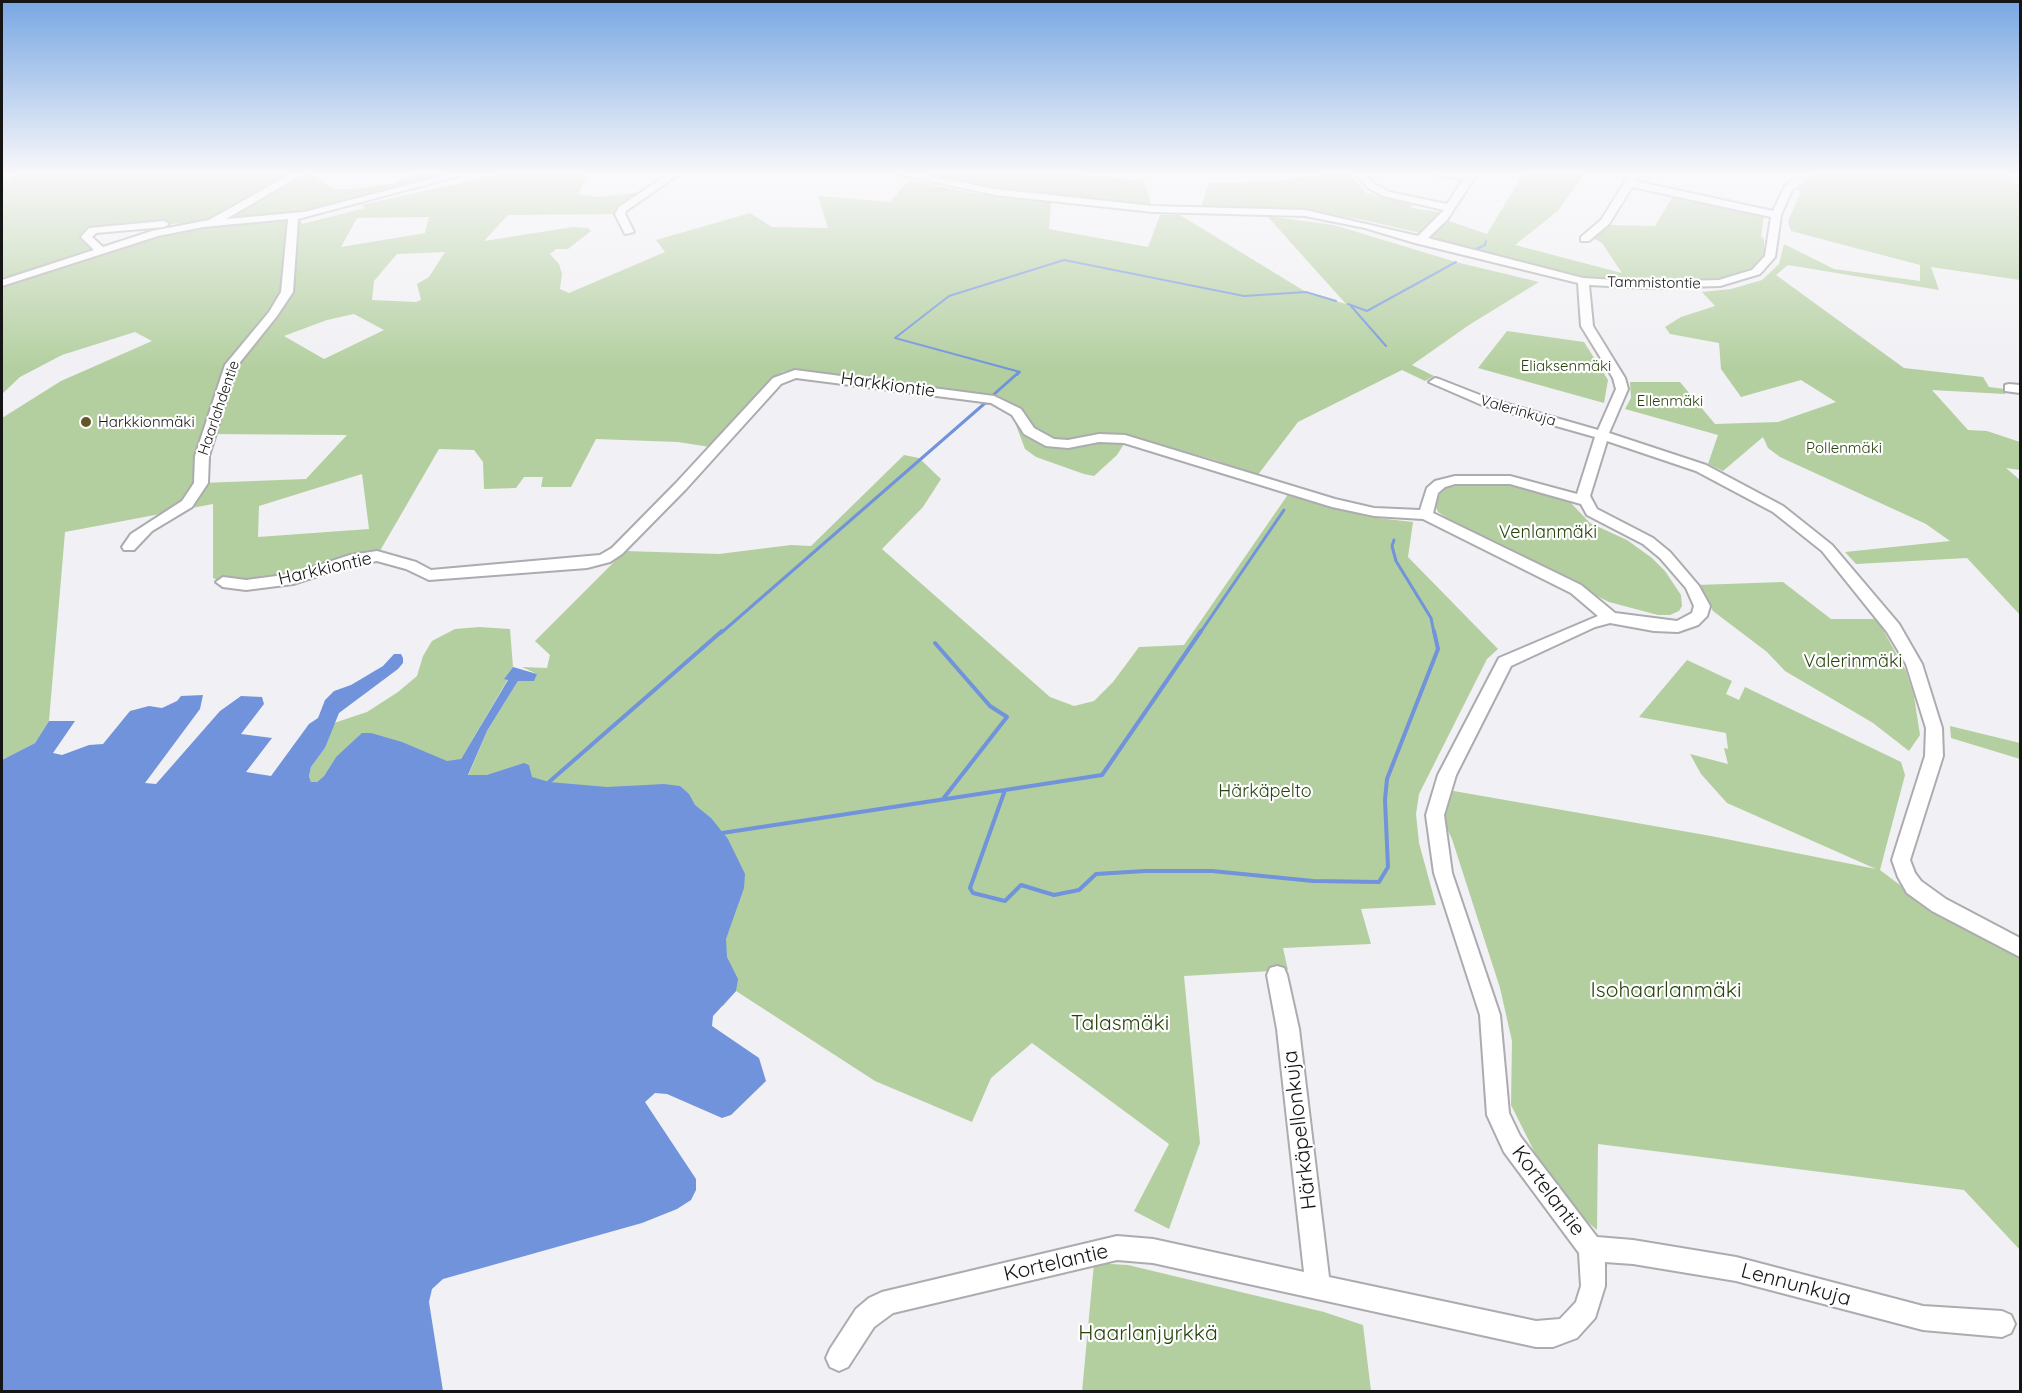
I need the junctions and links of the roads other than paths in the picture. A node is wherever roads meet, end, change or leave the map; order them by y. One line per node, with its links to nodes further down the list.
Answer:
1 (88, 239): 7 (street)
2 (142, 239): 7 (street)
3 (291, 239): 14 (street, Haarlahdentie)
4 (1412, 239): 6 (street, Tammistontie)
5 (1773, 239): 8 (street, Tammistontie)
6 (1419, 241): 8 (street, Tammistontie)
7 (100, 250): 9 (street)
8 (1583, 281): 11 (street)
9 (2, 283)
10 (1435, 382): 11 (street, Valerinkuja)
11 (1602, 435): 12 (street); 17 (street, Valerinkuja)
12 (1585, 501): 13 (street); 16 (street)
13 (1426, 515): 15 (street, Harkkiontie); 16 (street)
14 (129, 547)
15 (224, 582)
16 (1610, 618): 19 (street, Kortelantie)
17 (2020, 948)
18 (1277, 975): 20 (street, Härkäpellonkuja)
19 (1590, 1249): 20 (street, Kortelantie); 21 (street, Lennunkuja)
20 (1318, 1286): 22 (street, Kortelantie)
21 (2002, 1324)
22 (839, 1358)

